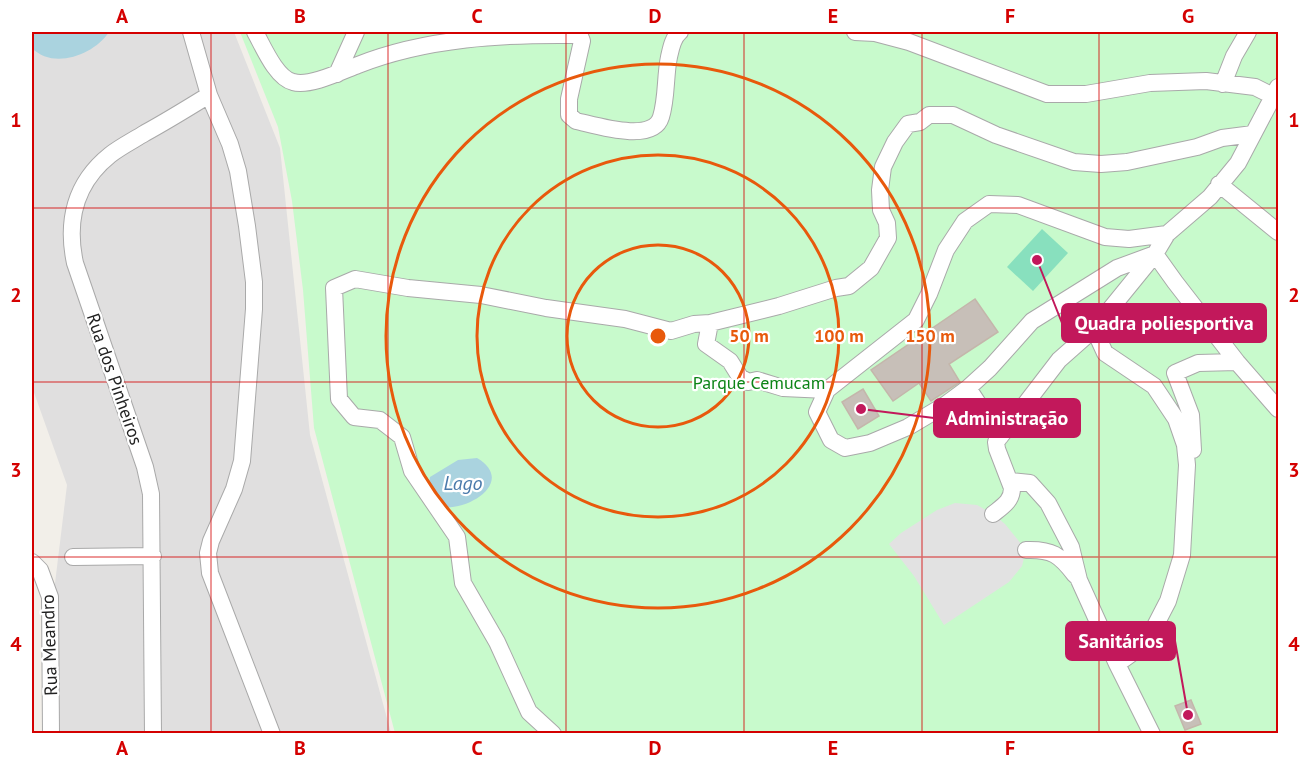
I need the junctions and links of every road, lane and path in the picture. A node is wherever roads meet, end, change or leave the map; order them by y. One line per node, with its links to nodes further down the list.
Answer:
1 (191, 32): 10 (street)
2 (255, 32): 7 (street)
3 (356, 32): 7 (street)
4 (680, 32): 7 (street)
5 (855, 32): 8 (street)
6 (1248, 32): 8 (street)
7 (337, 74)
8 (1223, 84): 9 (street)
9 (1275, 94): 11 (street)
10 (209, 95): 27 (street, Rua dos Pinheiros); 34 (street)
11 (1252, 134): 12 (street); 16 (street)
12 (1219, 184): 13 (street); 14 (street)
13 (1278, 232)
14 (1167, 234): 15 (street); 20 (street)
15 (1155, 254): 17 (street); 18 (street); 19 (street)
16 (710, 323): 20 (street); 35 (street)
17 (1094, 329): 22 (street); 30 (street)
18 (1237, 362): 21 (street); 30 (street)
19 (968, 388): 20 (street); 22 (street)
20 (826, 390)
21 (1278, 409)
22 (1000, 437): 23 (street)
23 (1010, 481): 24 (street); 29 (street)
24 (993, 514)
25 (1026, 550): 29 (street)
26 (73, 556): 27 (street)
27 (153, 556): 33 (street, Rua dos Pinheiros)
28 (32, 562): 32 (street, Rua Meandro)
29 (1079, 580): 31 (street)
30 (1153, 630): 31 (street)
31 (1117, 664): 36 (street)
32 (51, 734)
33 (153, 734)
34 (272, 734)
35 (553, 734)
36 (1152, 734)

